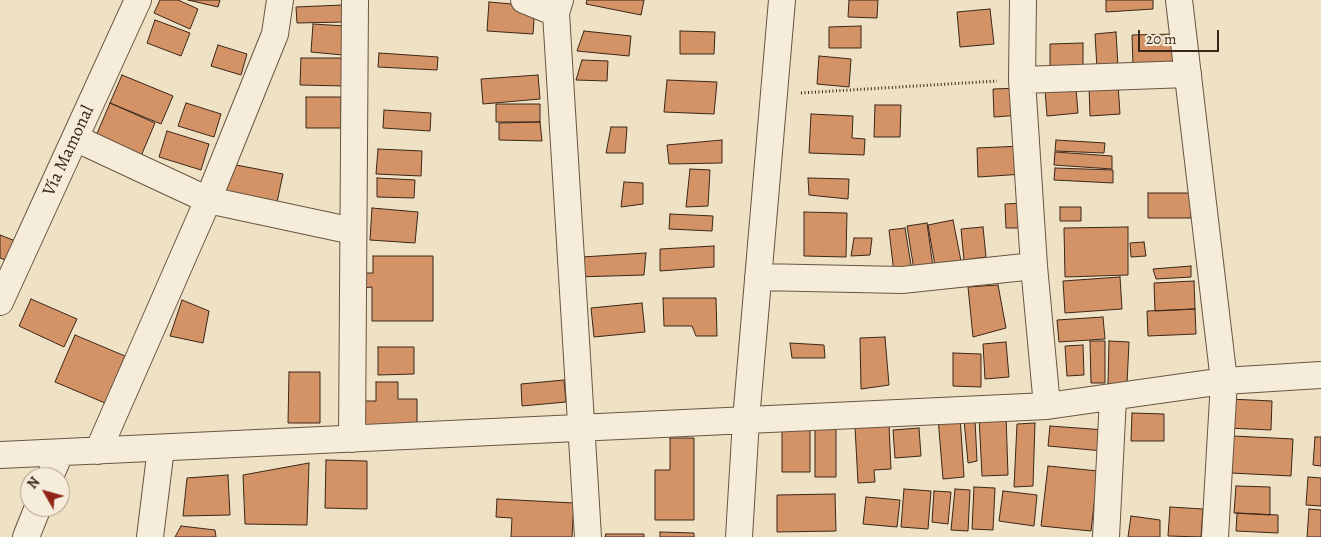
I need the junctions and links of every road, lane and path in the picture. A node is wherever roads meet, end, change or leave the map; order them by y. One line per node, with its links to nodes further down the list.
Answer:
1 (280, 0): 13 (street)
2 (355, 0): 14 (street)
3 (524, 0): 8 (street)
4 (782, 0): 11 (street)
5 (1022, 0): 10 (street)
6 (1179, 0): 9 (street)
7 (136, 1): 12 (street, Vía Mamonal)
8 (558, 6): 23 (street)
9 (1188, 74): 10 (street); 19 (street)
10 (1022, 80): 11 (path); 15 (street)
11 (774, 95): 16 (street)
12 (75, 138): 13 (street); 17 (street, Vía Mamonal)
13 (208, 200): 14 (street); 26 (street)
14 (353, 231): 24 (street)
15 (1034, 266): 16 (street); 21 (street)
16 (758, 277): 22 (street)
17 (0, 302)
18 (1321, 375): 19 (street)
19 (1224, 381): 20 (street); 36 (street)
20 (1113, 398): 21 (street); 35 (street)
21 (1047, 406): 22 (street)
22 (746, 420): 23 (street); 34 (street)
23 (580, 428): 24 (street); 33 (street)
24 (352, 439): 25 (street)
25 (161, 448): 26 (street); 32 (street)
26 (98, 451): 27 (street)
27 (60, 453): 28 (street); 29 (street)
28 (0, 455)
29 (54, 467)
30 (34, 517): 31 (street)
31 (26, 537)
32 (150, 537)
33 (588, 537)
34 (739, 537)
35 (1106, 537)
36 (1215, 537)

